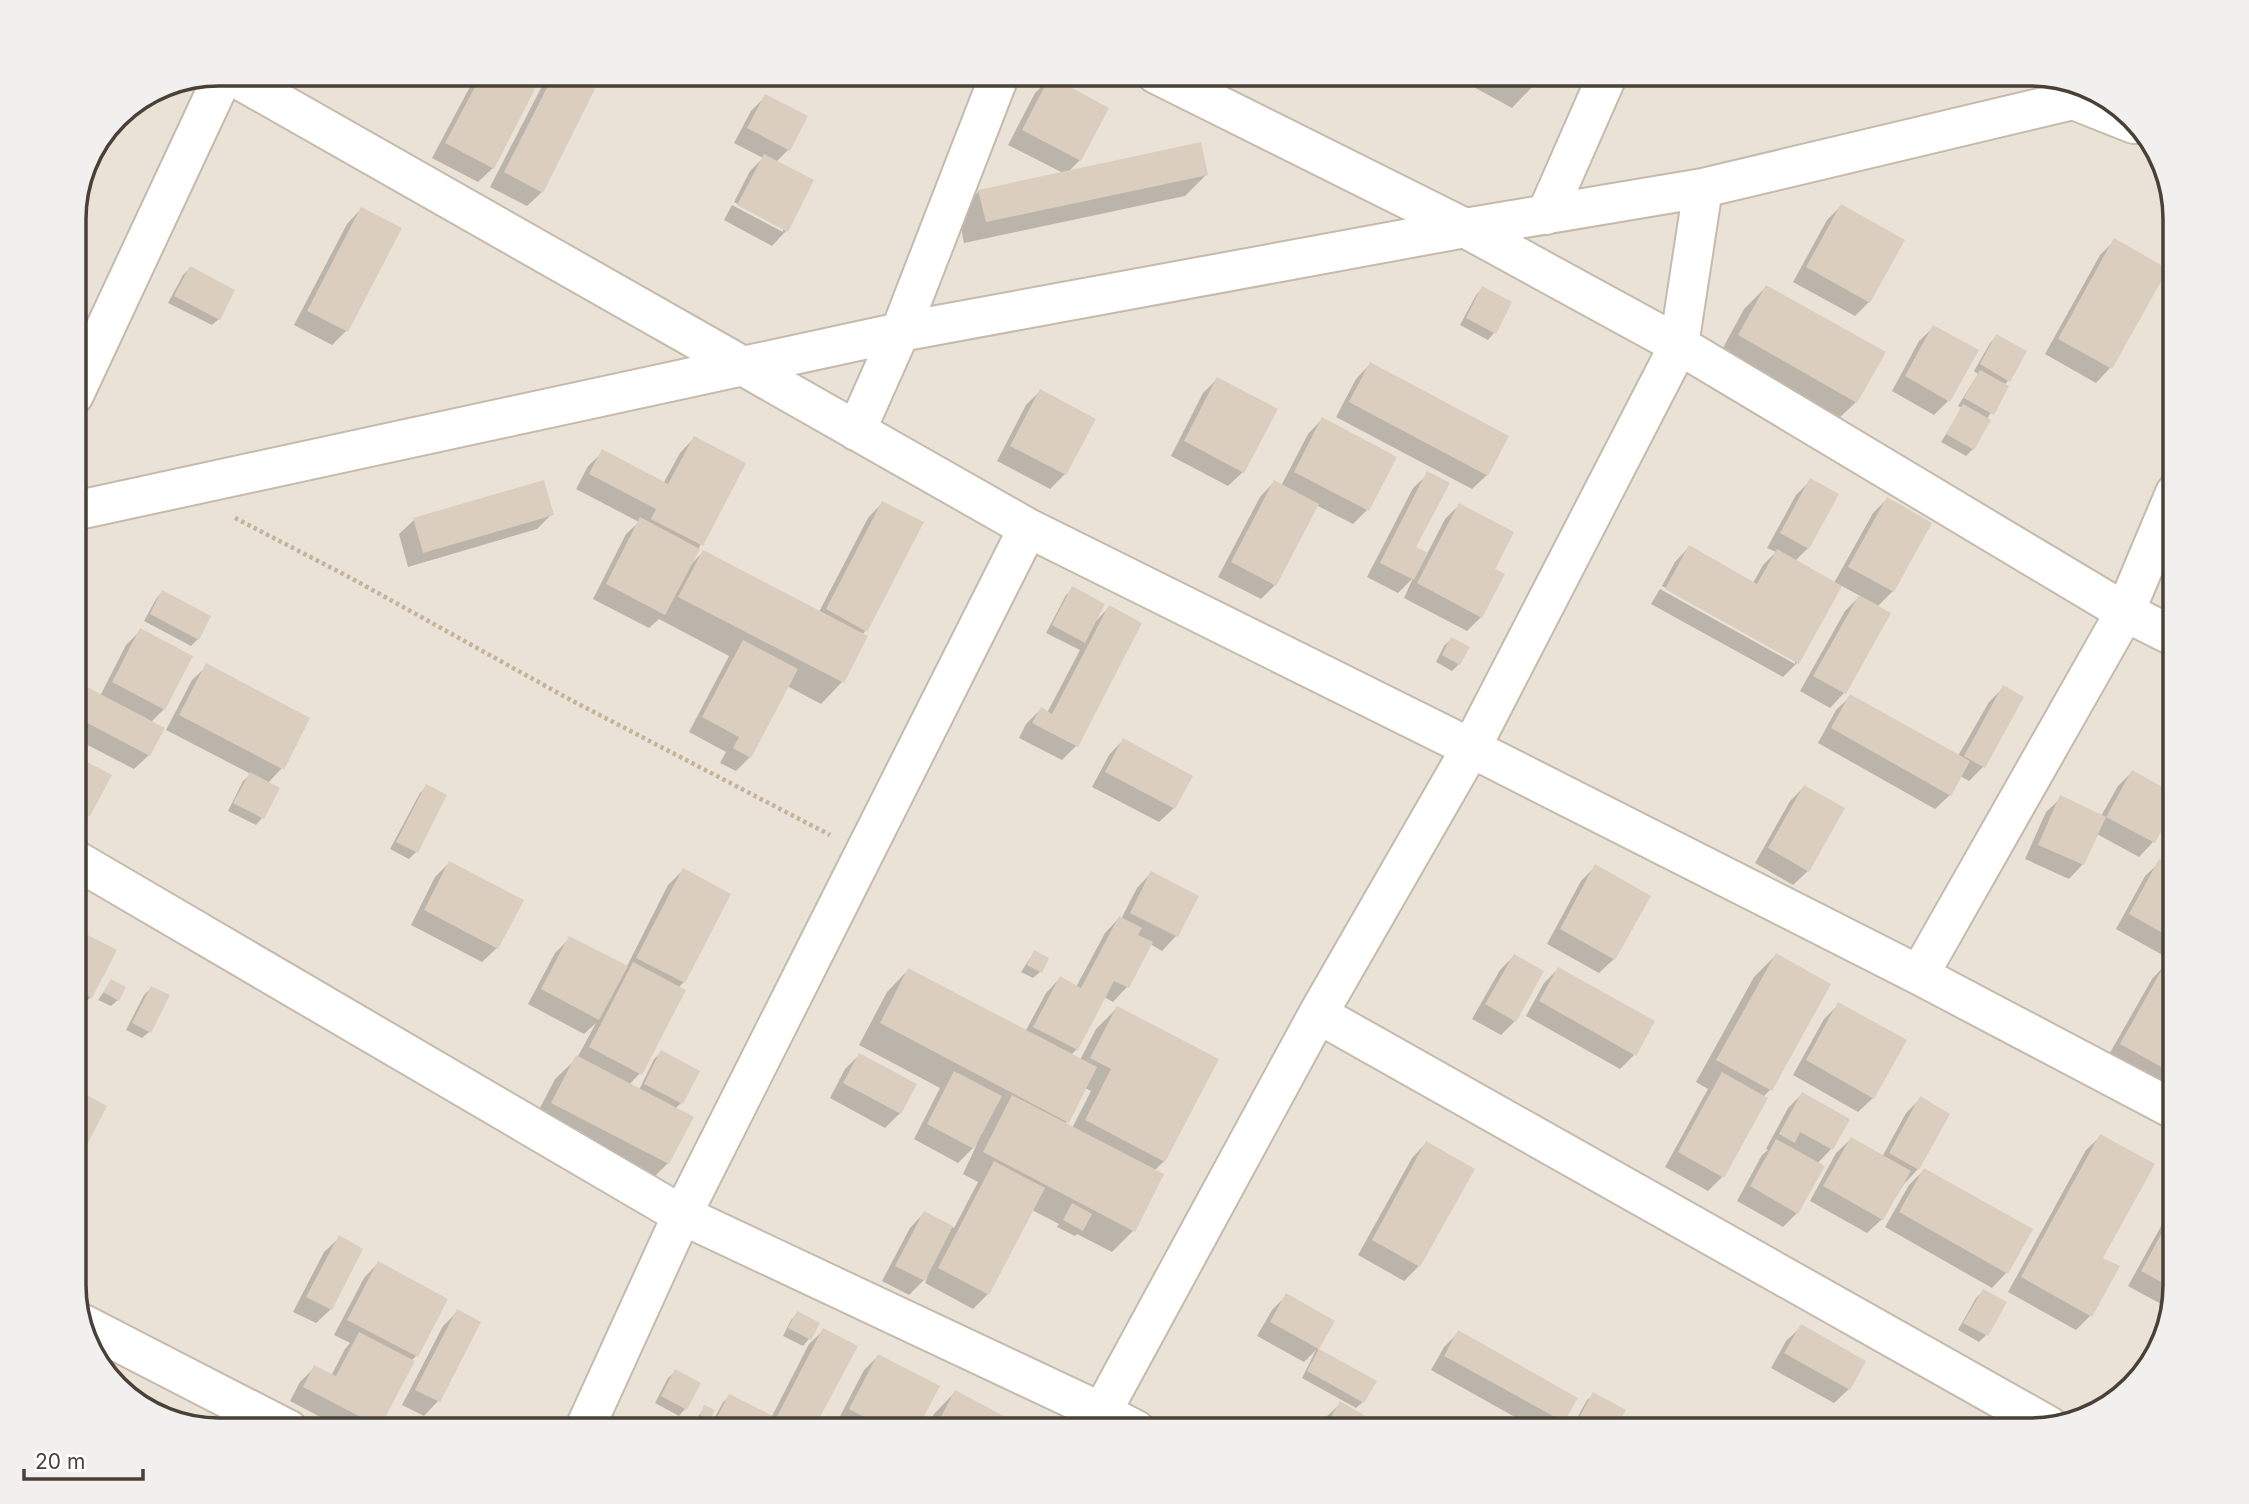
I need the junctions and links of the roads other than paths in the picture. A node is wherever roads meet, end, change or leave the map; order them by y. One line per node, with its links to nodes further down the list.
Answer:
1 (221, 86): 13 (street)
2 (248, 86): 12 (street)
3 (995, 86): 10 (street)
4 (1180, 86): 9 (street)
5 (1603, 86): 8 (street)
6 (2078, 95): 7 (street)
7 (1703, 188): 8 (street); 11 (street)
8 (1546, 215): 9 (street)
9 (1465, 228): 10 (street); 11 (street)
10 (900, 332): 12 (street); 14 (street)
11 (1679, 345): 18 (street); 20 (street)
12 (742, 366): 14 (street); 15 (street)
13 (86, 370)
14 (856, 431): 17 (street)
15 (86, 508)
16 (2163, 522): 18 (street)
17 (1028, 528): 20 (street); 25 (street)
18 (2125, 612): 19 (street); 22 (street)
19 (2163, 630)
20 (1471, 748): 22 (street); 23 (street)
21 (86, 866): 25 (street)
22 (1920, 975): 24 (street)
23 (1318, 1014): 30 (street); 31 (street)
24 (2163, 1104)
25 (682, 1215): 28 (street); 29 (street)
26 (94, 1330): 27 (street)
27 (266, 1418)
28 (589, 1418)
29 (1091, 1418)
30 (1099, 1418)
31 (2034, 1418)

